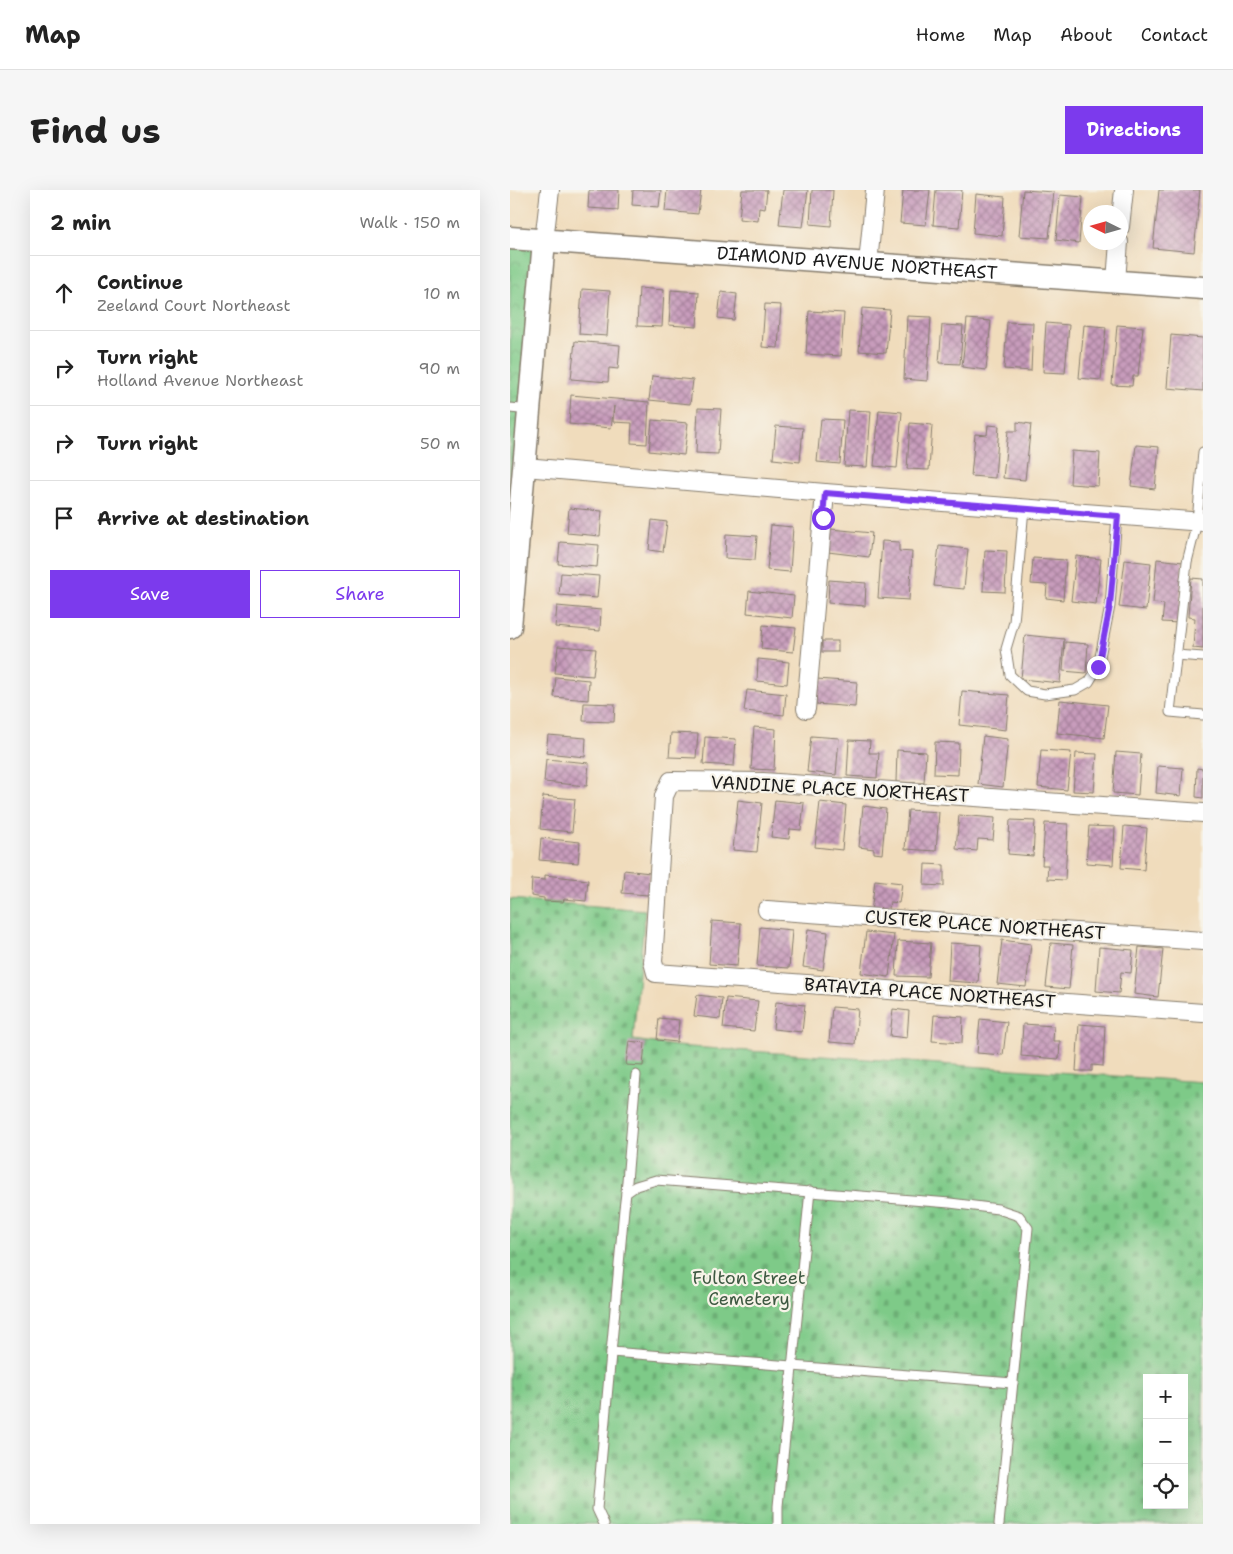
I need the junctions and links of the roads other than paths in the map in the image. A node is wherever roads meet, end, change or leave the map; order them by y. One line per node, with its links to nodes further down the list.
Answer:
1 (550, 190): 6 (street)
2 (875, 190): 8 (street)
3 (1124, 190): 4 (street)
4 (1122, 205)
5 (510, 238): 6 (street, DIAMOND AVENUE NORTHEAST)
6 (544, 241): 8 (street, DIAMOND AVENUE NORTHEAST); 11 (street)
7 (1118, 250): 9 (street)
8 (868, 264): 9 (street, DIAMOND AVENUE NORTHEAST)
9 (1116, 281): 10 (street, DIAMOND AVENUE NORTHEAST)
10 (1203, 288)
11 (520, 409): 13 (street)
12 (1203, 452): 17 (lane)
13 (525, 467): 14 (street); 18 (street)
14 (825, 493): 15 (street); 21 (street)
15 (1024, 508): 16 (street); 16 (lane)
16 (1118, 516): 17 (street)
17 (1200, 522): 19 (lane)
18 (510, 627)
19 (1176, 655): 20 (lane); 22 (lane)
20 (1203, 657)
21 (806, 709)
22 (1203, 715)
23 (1203, 813): 26 (street, VANDINE PLACE NORTHEAST)
24 (767, 910): 25 (street, CUSTER PLACE NORTHEAST)
25 (1203, 940)
26 (656, 973): 27 (street, BATAVIA PLACE NORTHEAST)
27 (1203, 1013)
28 (636, 1075): 30 (lane)
29 (810, 1191): 30 (lane); 32 (lane); 33 (lane)
30 (626, 1193): 31 (lane)
31 (611, 1352): 32 (lane); 34 (lane)
32 (792, 1366): 33 (lane); 35 (lane)
33 (1013, 1383): 36 (lane)
34 (604, 1524)
35 (778, 1524)
36 (999, 1524)

